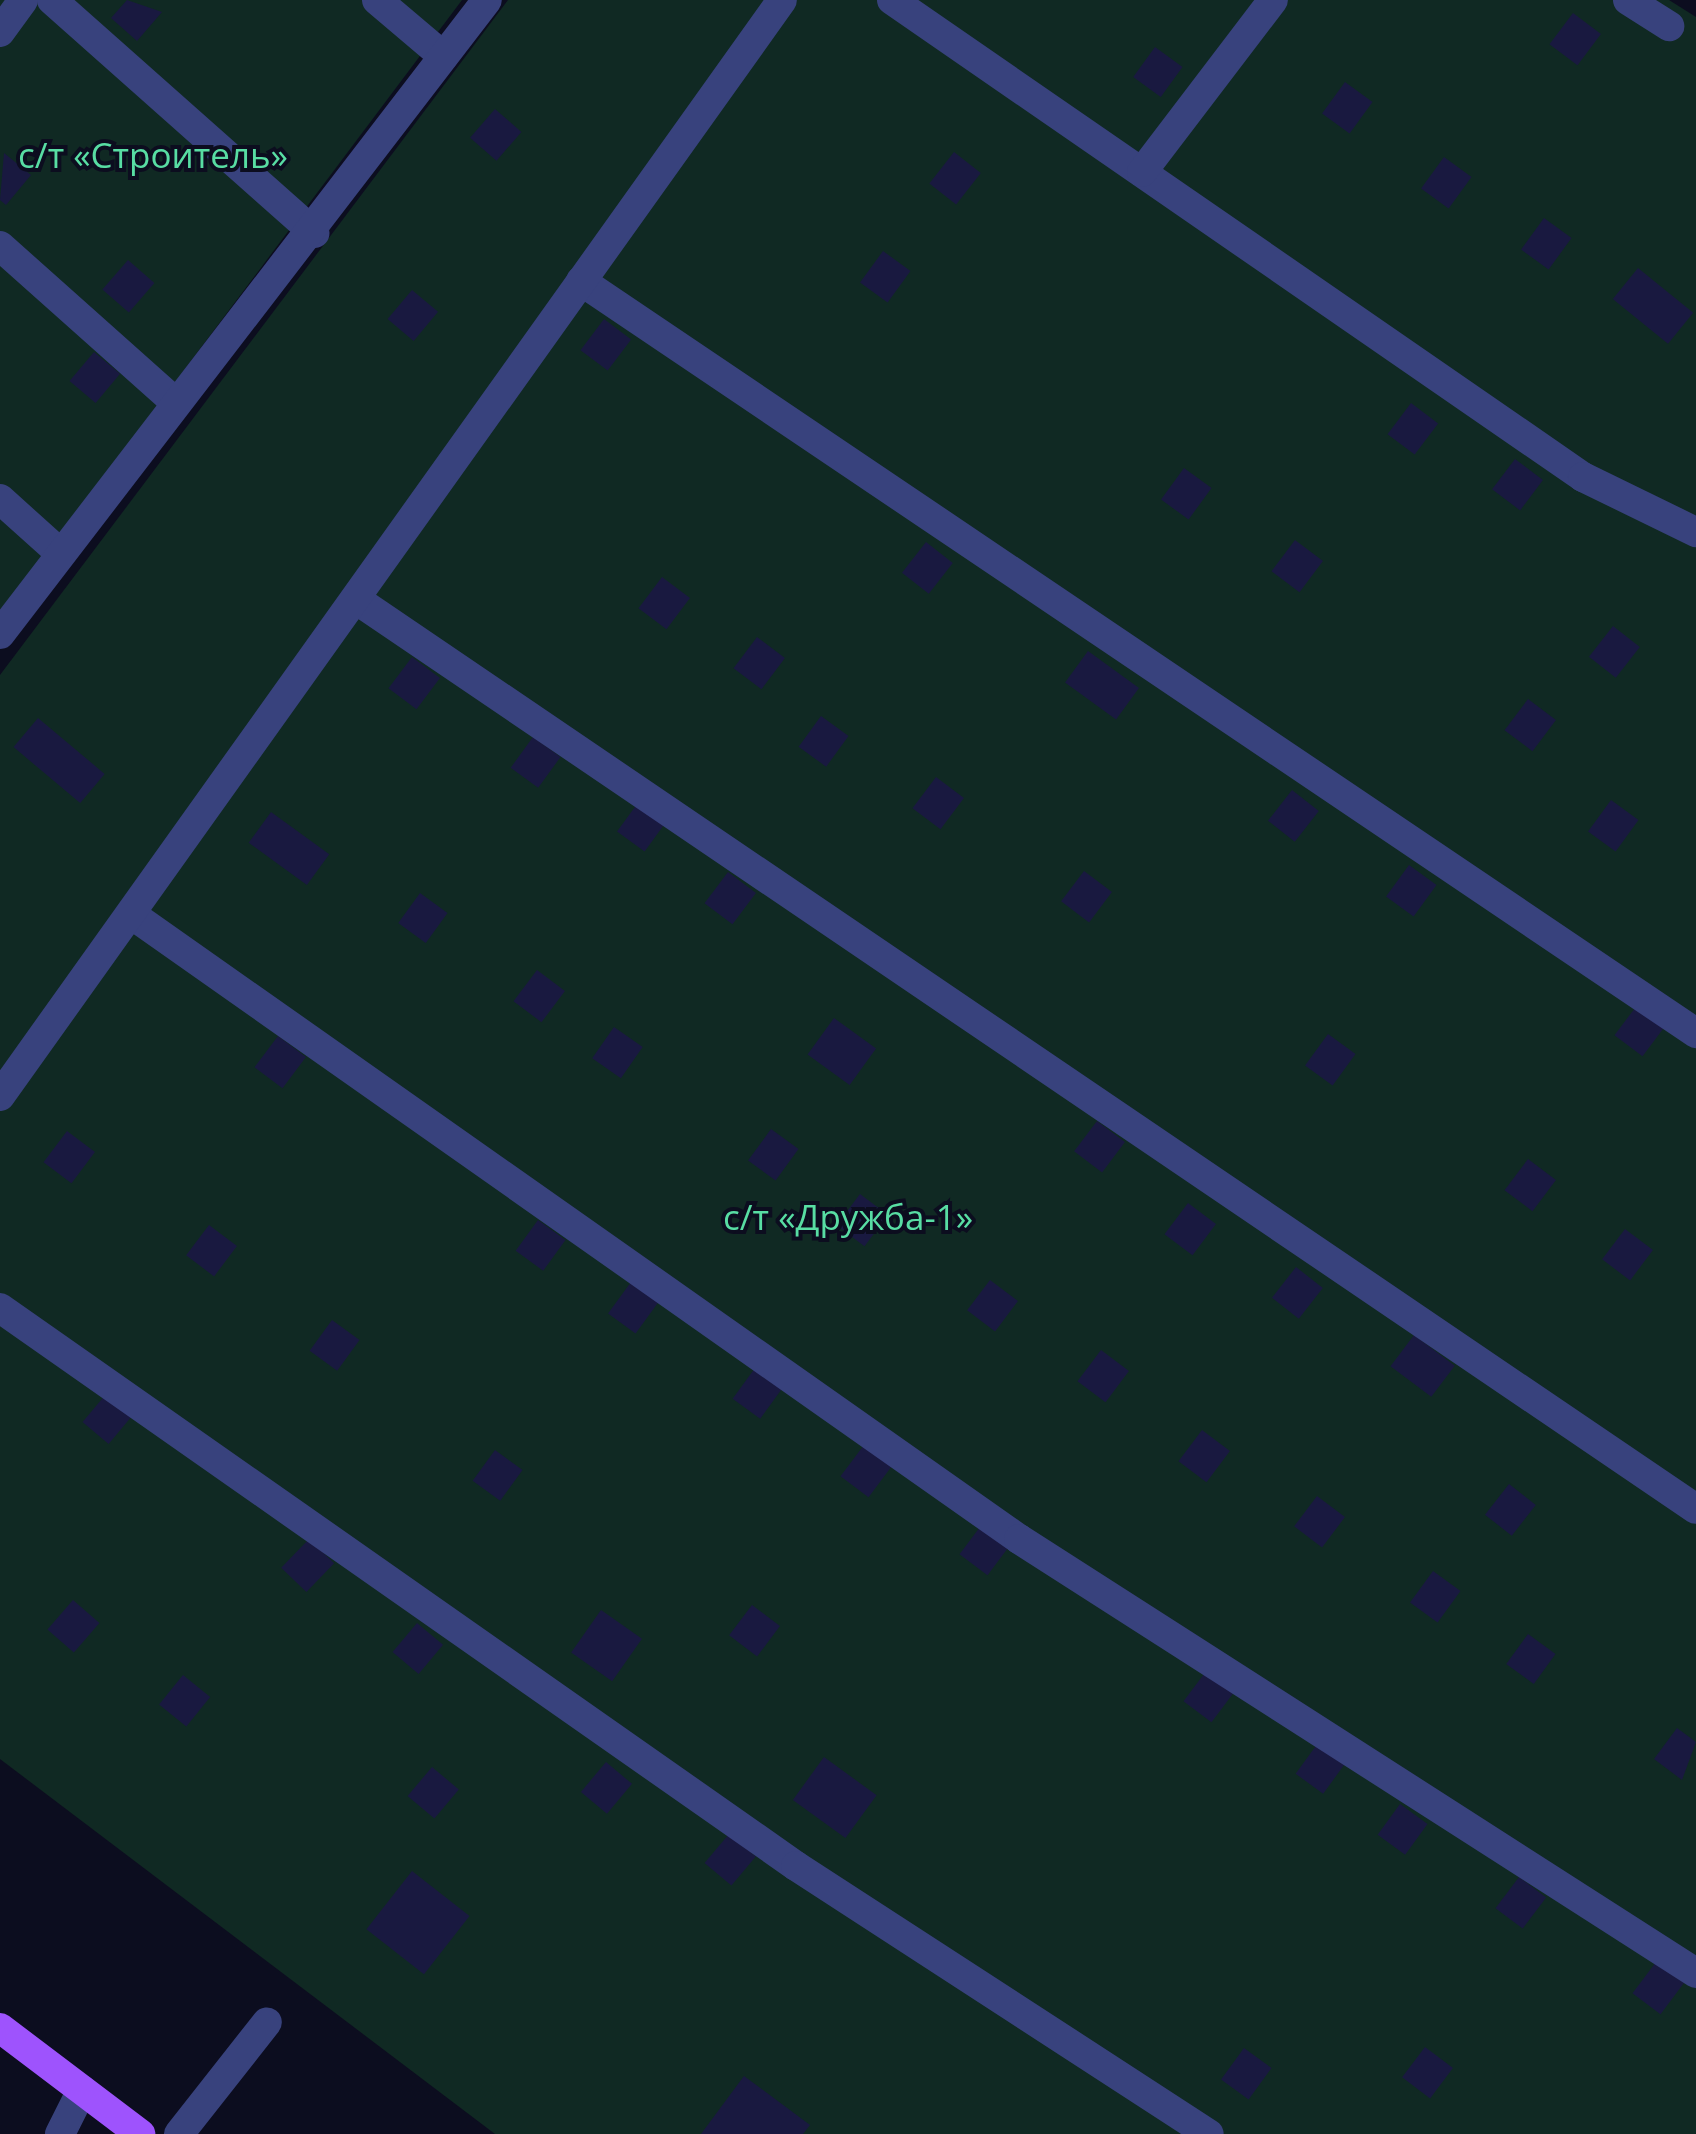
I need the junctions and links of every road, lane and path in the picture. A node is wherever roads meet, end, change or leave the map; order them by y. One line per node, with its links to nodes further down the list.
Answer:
1 (24, 0): 10 (lane)
2 (52, 0): 13 (lane)
3 (377, 0): 11 (lane)
4 (487, 0): 11 (lane)
5 (782, 0): 15 (lane)
6 (892, 0): 12 (lane)
7 (1273, 0): 12 (lane)
8 (1628, 0): 9 (lane)
9 (1669, 26)
10 (0, 32)
11 (444, 56): 13 (lane)
12 (1142, 172): 18 (lane)
13 (314, 233): 16 (lane)
14 (0, 246): 16 (lane)
15 (581, 281): 20 (lane); 23 (lane)
16 (173, 400): 19 (lane)
17 (0, 499): 19 (lane)
18 (1696, 532)
19 (60, 552): 21 (lane)
20 (357, 600): 22 (lane); 26 (lane)
21 (0, 634)
22 (131, 914): 24 (lane); 27 (lane)
23 (1696, 1032)
24 (0, 1096)
25 (0, 1308): 34 (lane)
26 (1696, 1508)
27 (1696, 1972)
28 (267, 2022): 33 (lane)
29 (0, 2028): 30 (main road)
30 (82, 2090): 31 (lane); 32 (main road)
31 (60, 2134)
32 (140, 2134)
33 (180, 2134)
34 (1209, 2134)

